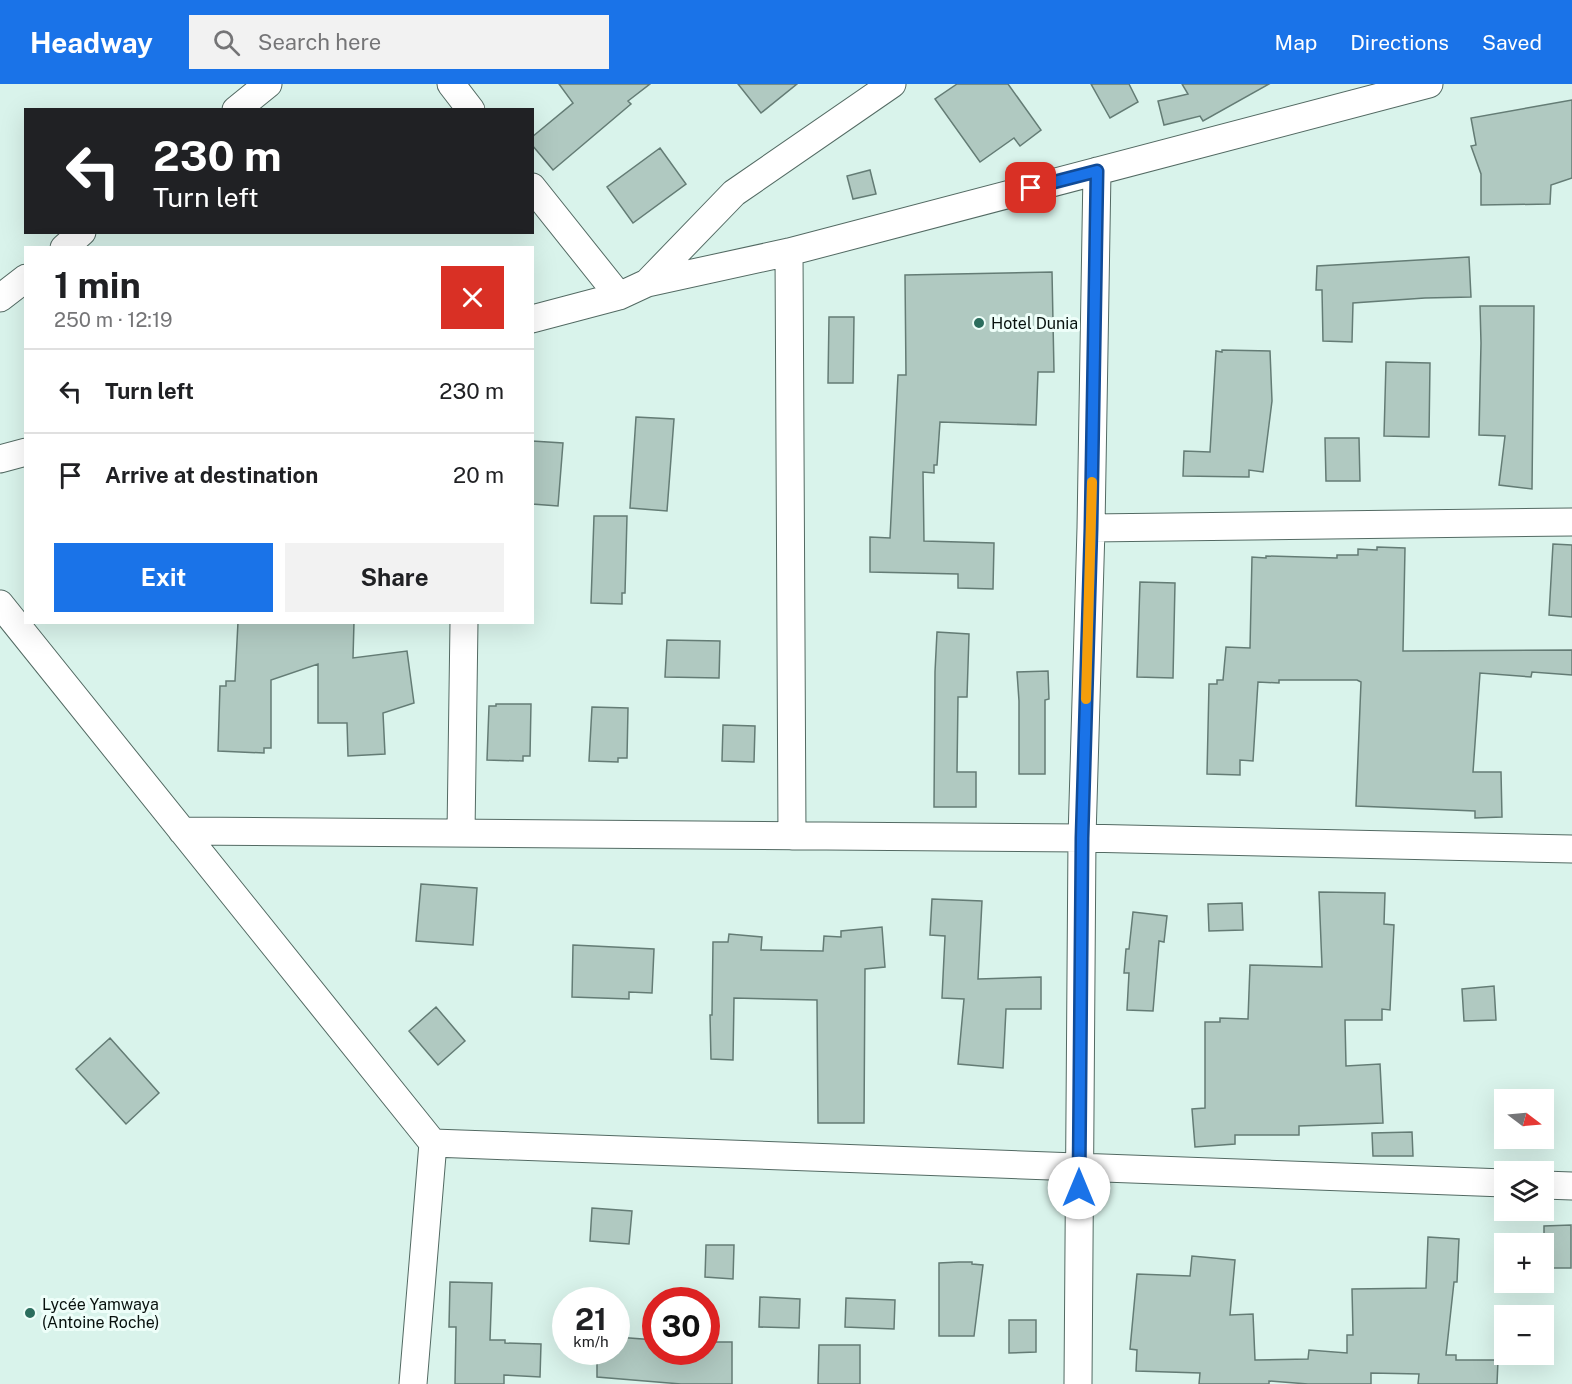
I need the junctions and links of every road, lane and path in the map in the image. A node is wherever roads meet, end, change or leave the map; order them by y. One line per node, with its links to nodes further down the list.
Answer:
1 (268, 84): 5 (street)
2 (451, 84): 6 (street)
3 (892, 84): 13 (street)
4 (1429, 84): 7 (street)
5 (238, 108)
6 (469, 108)
7 (1097, 171): 11 (street); 20 (street)
8 (534, 190): 14 (street)
9 (80, 234): 10 (street)
10 (66, 246)
11 (789, 252): 13 (street); 25 (street)
12 (24, 280): 15 (street)
13 (647, 284): 14 (street)
14 (619, 296): 16 (street)
15 (0, 298)
16 (534, 318)
17 (24, 453): 18 (street)
18 (0, 459)
19 (1572, 522): 20 (street)
20 (1091, 528): 26 (street)
21 (0, 604): 23 (street)
22 (464, 624): 24 (street)
23 (182, 831): 24 (street); 28 (street)
24 (461, 832): 25 (street)
25 (792, 836): 26 (street)
26 (1082, 838): 27 (street); 29 (street)
27 (1572, 849)
28 (433, 1143): 29 (street); 33 (street)
29 (1079, 1166): 30 (street); 34 (street)
30 (1494, 1183)
31 (1554, 1185): 32 (street)
32 (1572, 1186)
33 (413, 1384)
34 (1077, 1384)

